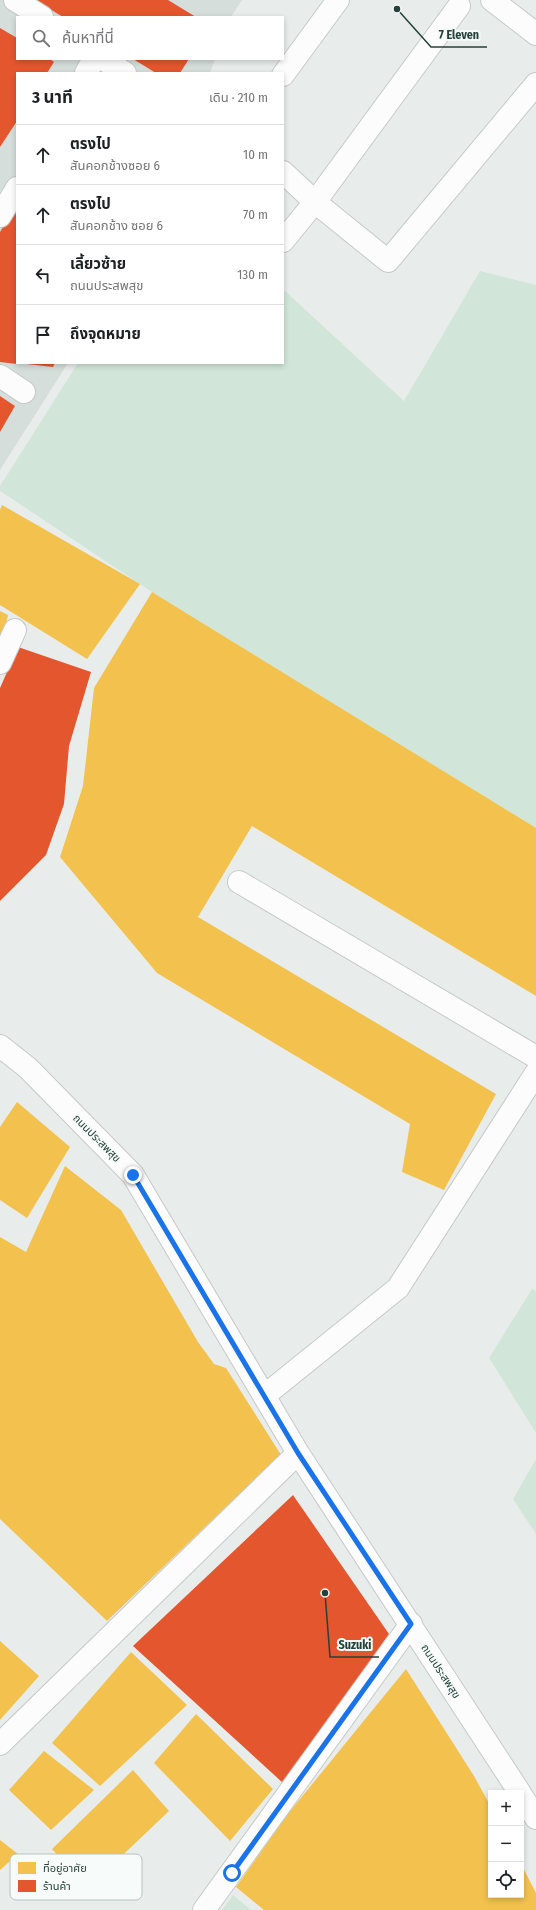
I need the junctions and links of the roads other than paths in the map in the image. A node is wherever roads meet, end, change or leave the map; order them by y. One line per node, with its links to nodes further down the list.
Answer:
1 (15, 0): 5 (street)
2 (338, 0): 11 (street)
3 (492, 0): 6 (street)
4 (458, 2): 15 (street)
5 (40, 16)
6 (536, 34)
7 (93, 60): 9 (street)
8 (105, 60): 10 (street)
9 (87, 72)
10 (124, 72)
11 (284, 74)
12 (536, 84): 15 (street)
13 (284, 173): 15 (street)
14 (16, 190): 16 (street)
15 (315, 202): 17 (street)
16 (0, 216)
17 (284, 240)
18 (0, 376): 19 (street)
19 (24, 392)
20 (15, 630): 21 (street)
21 (0, 663)
22 (238, 882): 24 (street)
23 (0, 1046): 26 (street, ถนนประสพสุข)
24 (536, 1057)
25 (536, 1073): 26 (street)
26 (264, 1396): 27 (street, ถนนประสพสุข)
27 (298, 1453): 28 (street, ถนนประสพสุข); 29 (street)
28 (411, 1624): 30 (street, ถนนประสพสุข); 33 (street)
29 (0, 1744)
30 (517, 1790)
31 (524, 1800): 32 (street, ถนนประสพสุข)
32 (536, 1818)
33 (204, 1910)

